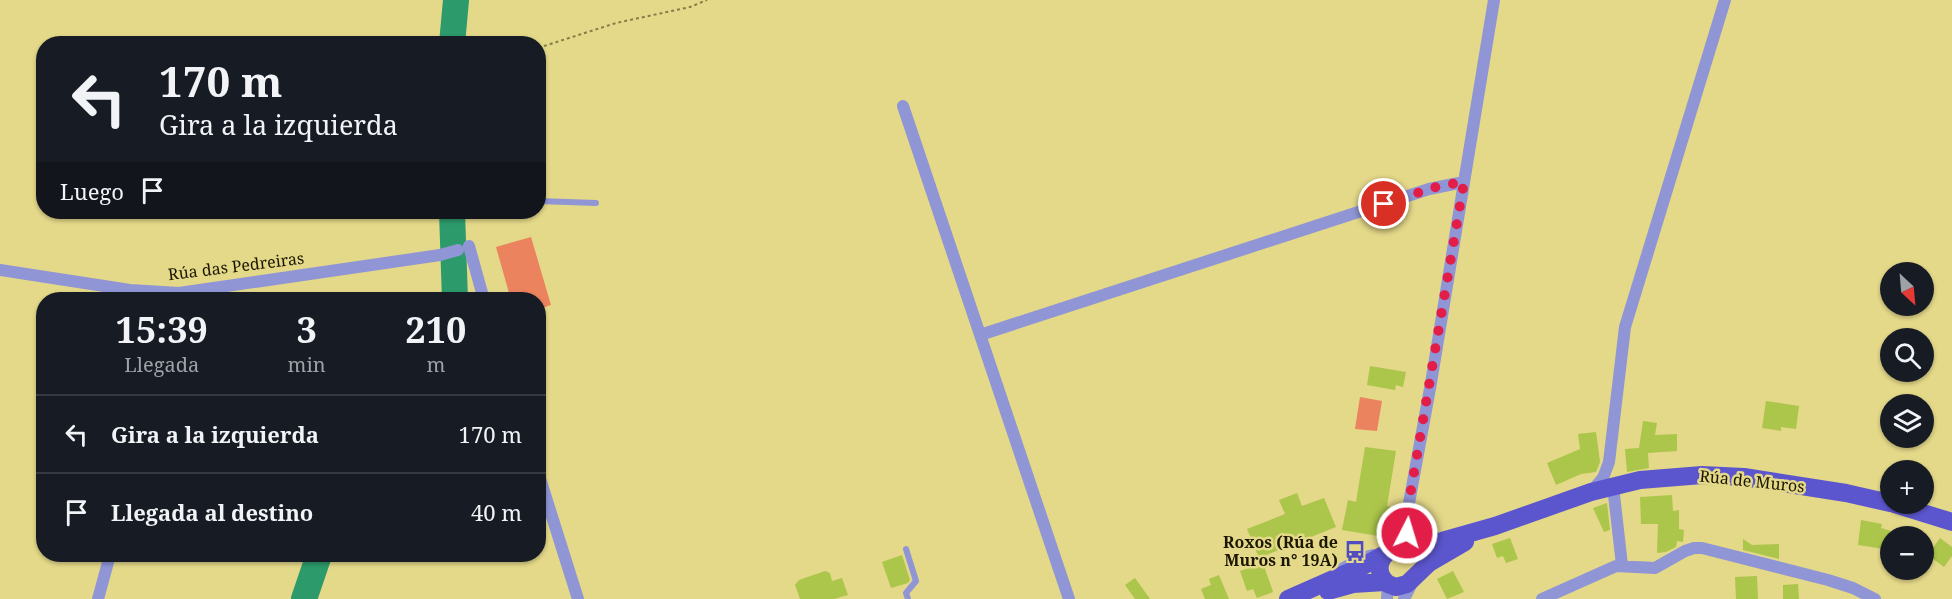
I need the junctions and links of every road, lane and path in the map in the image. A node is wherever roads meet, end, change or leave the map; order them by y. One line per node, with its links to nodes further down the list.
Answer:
1 (707, 0): 4 (path)
2 (1494, 0): 6 (street)
3 (1725, 0): 14 (street)
4 (546, 45)
5 (903, 106): 13 (street)
6 (1464, 182): 13 (street); 23 (street)
7 (546, 201): 8 (lane)
8 (596, 203)
9 (0, 270): 10 (street, Rúa das Pedreiras)
10 (146, 292)
11 (204, 292): 12 (street, Rúa das Pedreiras)
12 (481, 292)
13 (980, 335): 31 (street)
14 (1609, 462): 15 (street); 16 (street)
15 (1618, 485): 16 (main road, Rúa de Muros); 18 (main road, Rúa de Muros); 25 (street)
16 (1591, 492): 21 (main road, Rúa de Muros)
17 (546, 497): 29 (street)
18 (1880, 501)
19 (1926, 514): 20 (main road)
20 (1952, 522)
21 (1496, 526): 23 (main road, Rúa de Muros); 23 (main road, Rúa de Muros)
22 (906, 549): 30 (lane)
23 (1404, 558): 26 (main road, Rúa de Muros); 26 (main road); 27 (main road, Rúa de Muros); 32 (street, Rúa de Muros)
24 (108, 562): 28 (street)
25 (1622, 565): 33 (street); 34 (street)
26 (1387, 588): 27 (main road, Rúa de Muros)
27 (1298, 596)
28 (98, 599)
29 (578, 599)
30 (908, 599)
31 (1069, 599)
32 (1404, 599)
33 (1542, 599)
34 (1875, 599)

